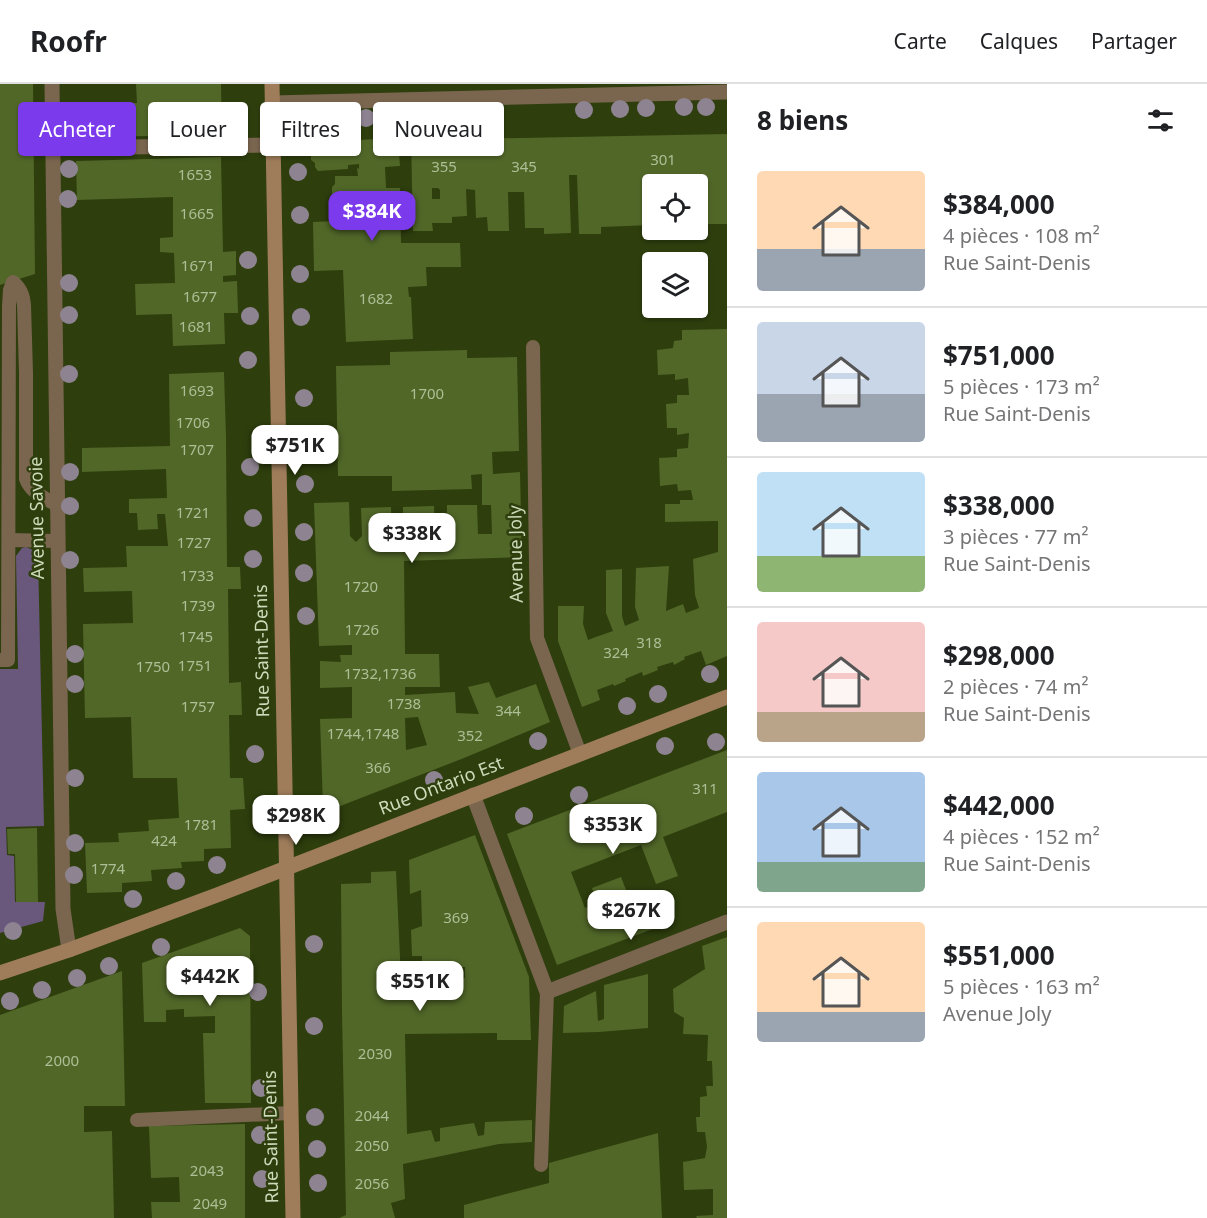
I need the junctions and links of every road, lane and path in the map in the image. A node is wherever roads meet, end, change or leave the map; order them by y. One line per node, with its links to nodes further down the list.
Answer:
1 (52, 84): 4 (street, Avenue Savoie)
2 (272, 84): 5 (main road, Rue Saint-Denis)
3 (727, 92): 6 (street)
4 (52, 102)
5 (272, 102)
6 (313, 102)
7 (260, 145): 8 (street)
8 (136, 147)
9 (53, 156): 12 (street, Avenue Savoie)
10 (272, 156): 19 (main road, Rue Saint-Denis)
11 (532, 347): 17 (lane, Avenue Joly)
12 (57, 505): 13 (lane); 14 (street, Avenue Savoie)
13 (9, 540): 14 (lane); 15 (lane)
14 (57, 541): 21 (street, Avenue Savoie)
15 (0, 660)
16 (727, 697): 17 (main road, Rue Ontario Est)
17 (580, 754): 18 (main road, Rue Ontario Est)
18 (473, 795): 19 (main road, Rue Ontario Est); 23 (street)
19 (286, 868): 21 (main road, Rue Ontario Est); 24 (main road, Rue Saint-Denis)
20 (727, 922): 23 (street)
21 (69, 950): 22 (main road, Rue Ontario Est)
22 (0, 973)
23 (547, 992): 26 (lane)
24 (290, 1113): 25 (lane); 27 (main road, Rue Saint-Denis)
25 (137, 1120)
26 (542, 1165)
27 (293, 1218)

